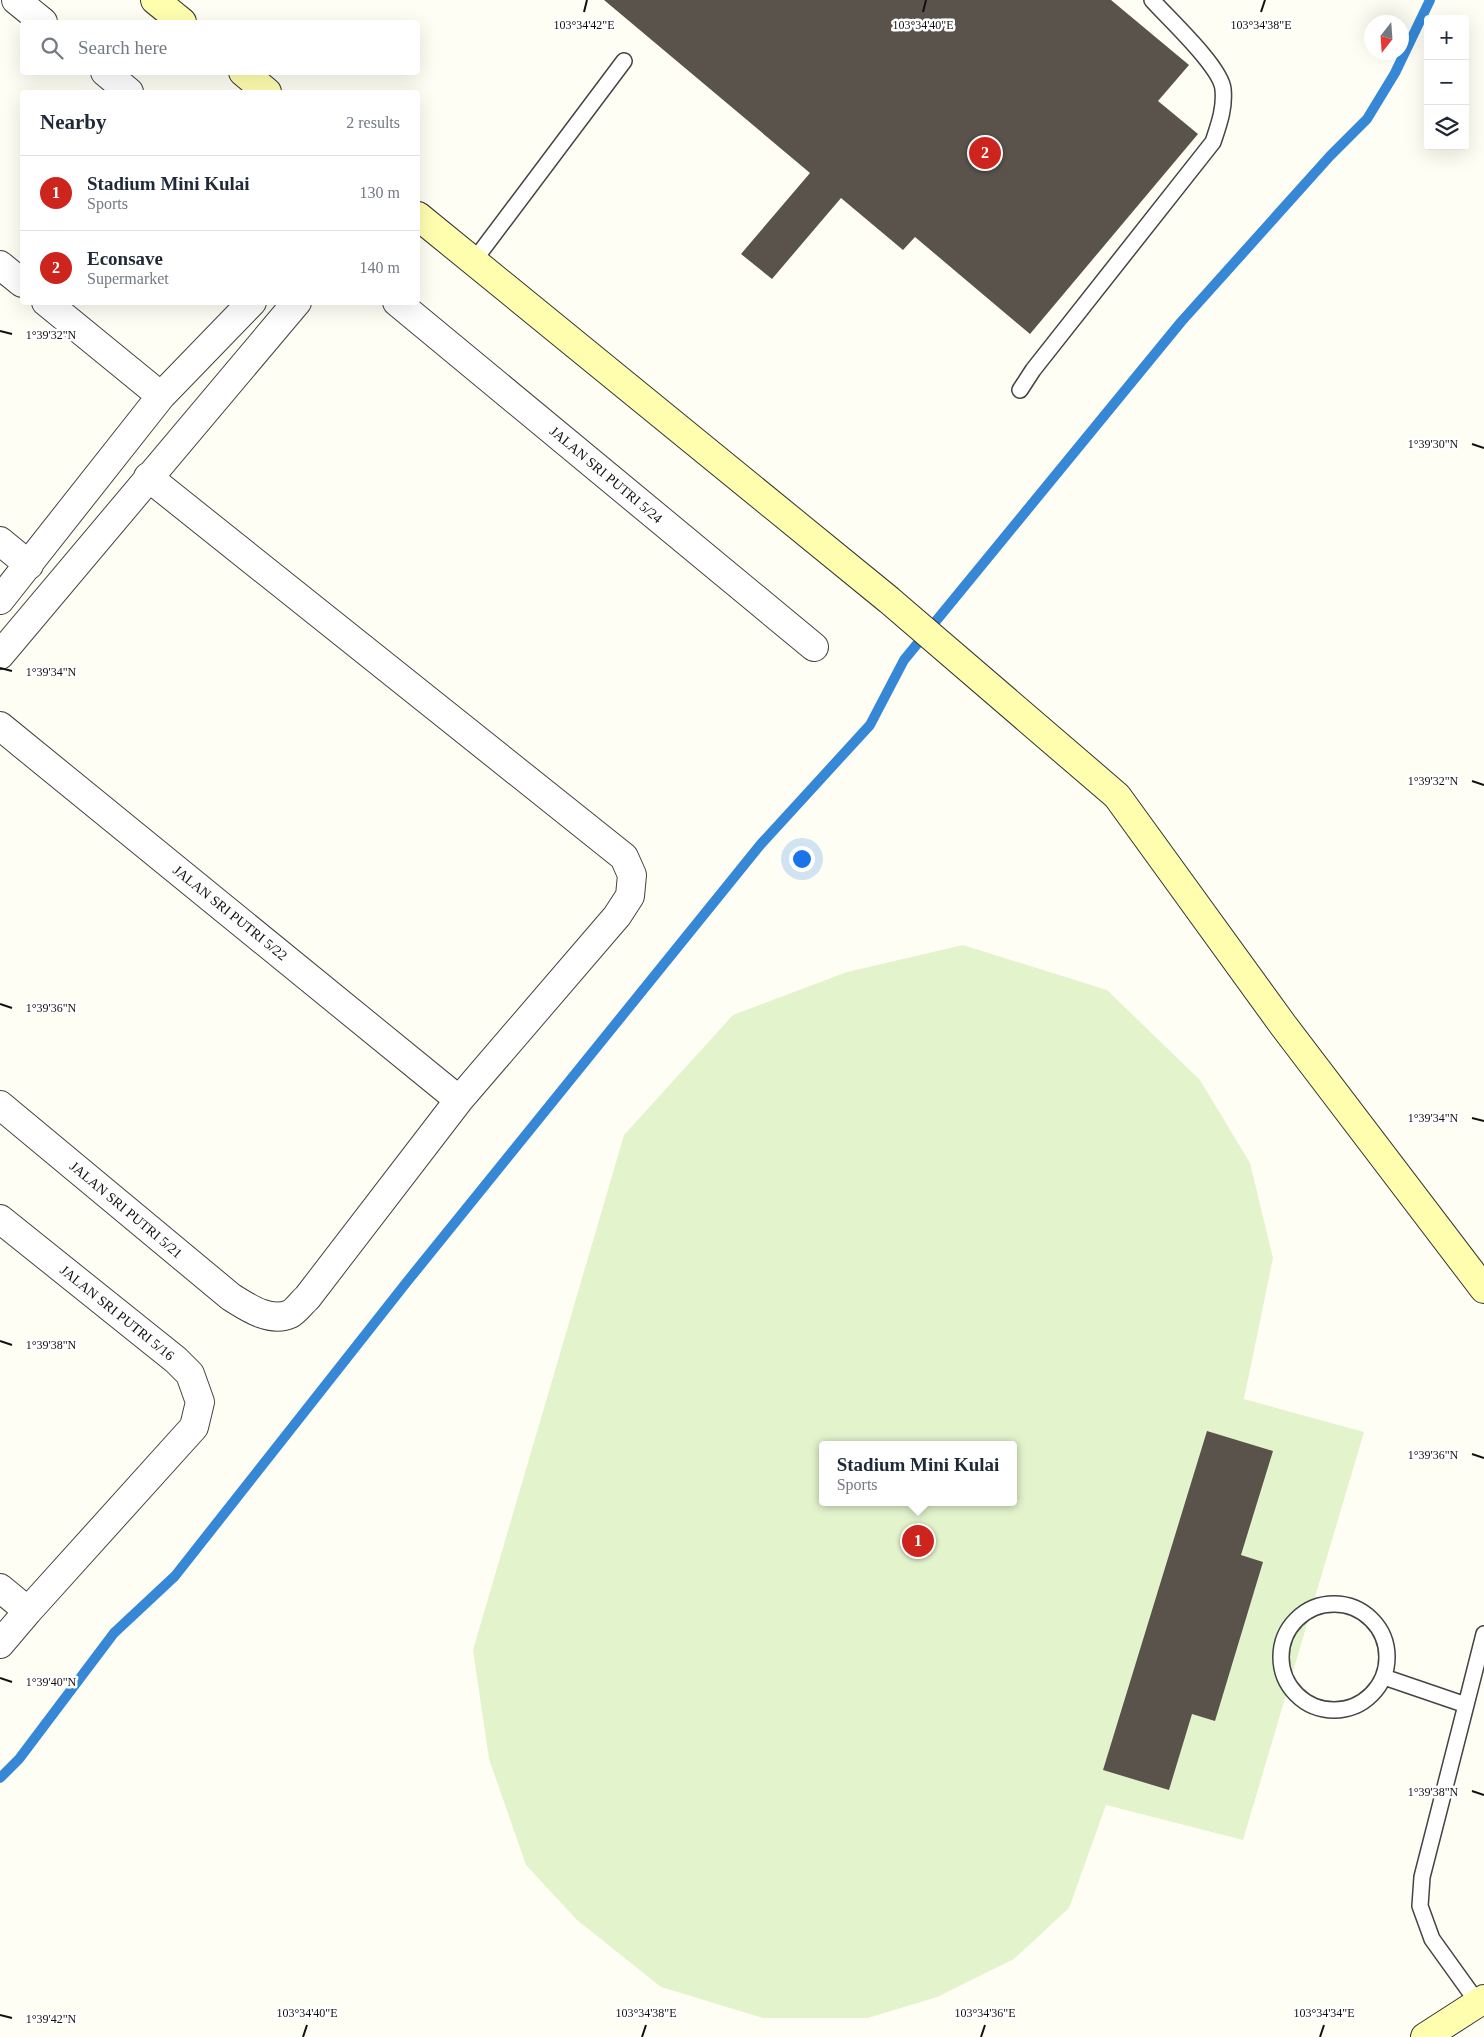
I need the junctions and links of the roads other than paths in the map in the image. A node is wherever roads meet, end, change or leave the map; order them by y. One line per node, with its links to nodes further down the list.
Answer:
1 (16, 0): 4 (street)
2 (155, 0): 5 (street)
3 (1152, 0): 19 (lane)
4 (41, 20)
5 (180, 20)
6 (624, 62): 12 (lane)
7 (109, 75): 9 (street)
8 (247, 75): 10 (street)
9 (127, 90)
10 (265, 90)
11 (420, 218): 12 (street)
12 (473, 262): 31 (street)
13 (0, 265): 14 (street)
14 (20, 281)
15 (50, 305): 20 (street)
16 (249, 305): 20 (street)
17 (294, 305): 21 (street)
18 (401, 305): 25 (street, JALAN SRI PUTRI 5/24)
19 (1020, 390)
20 (161, 396): 23 (street)
21 (148, 477): 26 (street); 28 (street)
22 (0, 541): 23 (street)
23 (29, 565): 24 (street)
24 (0, 600)
25 (814, 647)
26 (0, 655)
27 (0, 726): 28 (street, JALAN SRI PUTRI 5/22)
28 (459, 1100): 29 (street, JALAN SRI PUTRI 5/21)
29 (0, 1105)
30 (0, 1218): 33 (street, JALAN SRI PUTRI 5/16)
31 (1484, 1289)
32 (0, 1588): 33 (street)
33 (28, 1611): 35 (street)
34 (1484, 1634): 37 (lane)
35 (0, 1644)
36 (1384, 1677): 36 (lane); 37 (lane)
37 (1466, 1705): 38 (lane)
38 (1481, 2001): 39 (street)
39 (1425, 2037)

